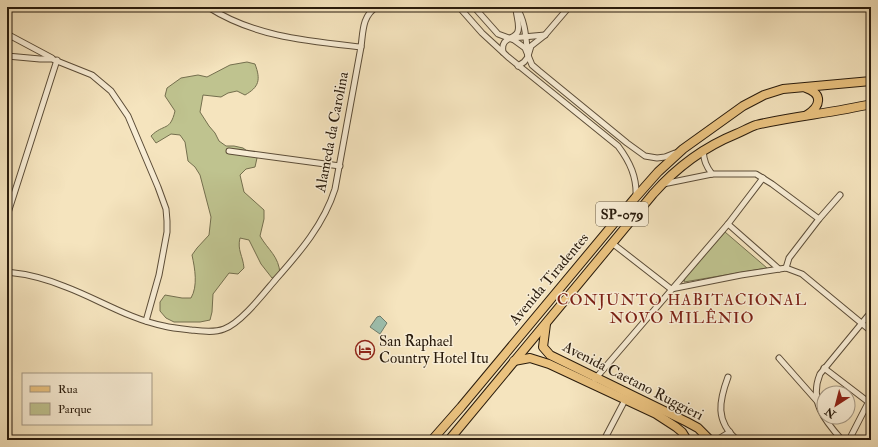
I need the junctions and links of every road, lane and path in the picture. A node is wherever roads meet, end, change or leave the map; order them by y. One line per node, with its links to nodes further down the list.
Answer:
1 (208, 7): 11 (street)
2 (377, 7): 11 (street, Alameda da Carolina)
3 (459, 7): 12 (street)
4 (474, 7): 10 (street)
5 (516, 7): 9 (street); 10 (street)
6 (569, 7): 8 (street)
7 (7, 34): 15 (street)
8 (545, 35): 9 (street); 14 (street)
9 (526, 36): 10 (street); 14 (street)
10 (508, 38): 12 (street); 14 (street)
11 (361, 47): 26 (street, Alameda da Carolina)
12 (503, 52): 16 (street)
13 (7, 56): 15 (street)
14 (528, 57): 16 (street); 21 (street)
15 (55, 59): 32 (street); 41 (street)
16 (518, 66): 23 (street)
17 (871, 81): 18 (main road, Avenida Tiradentes / SP-079)
18 (804, 88): 20 (main road); 22 (main road, Avenida Tiradentes / SP-079)
19 (871, 104): 20 (main road, Avenida Tiradentes / SP-079)
20 (805, 116): 24 (main road, Avenida Tiradentes / SP-079)
21 (627, 143): 22 (street); 23 (street)
22 (683, 149): 31 (main road, Avenida Tiradentes / SP-079)
23 (621, 150): 31 (street)
24 (703, 150): 27 (street); 29 (main road, Avenida Tiradentes / SP-079)
25 (229, 151): 26 (street)
26 (340, 166): 41 (street, Alameda da Carolina)
27 (712, 174): 28 (street); 29 (street)
28 (763, 178): 33 (street); 34 (street)
29 (662, 184): 35 (main road, Avenida Tiradentes / SP-079)
30 (840, 195): 33 (street)
31 (635, 198): 58 (main road, Avenida Tiradentes / SP-079)
32 (7, 216)
33 (819, 219): 36 (street)
34 (728, 224): 37 (street); 39 (street)
35 (612, 243): 39 (street); 42 (main road, Avenida Tiradentes / SP-079)
36 (786, 268): 37 (street); 43 (street)
37 (779, 269): 39 (street)
38 (7, 272): 41 (street, Alameda da Carolina)
39 (671, 289): 51 (street)
40 (871, 312): 43 (street)
41 (146, 321)
42 (546, 324): 45 (main road, Avenida Caetano Ruggieri); 48 (main road, Avenida Tiradentes / SP-079)
43 (862, 324): 44 (street); 49 (street)
44 (871, 331)
45 (543, 346): 46 (main road); 51 (main road, Avenida Caetano Ruggieri)
46 (530, 358): 48 (main road, Avenida Caetano Ruggieri); 51 (main road, Avenida Caetano Ruggieri)
47 (779, 358): 54 (street)
48 (514, 361): 59 (main road, Avenida Tiradentes / SP-079)
49 (824, 368): 52 (street); 55 (street)
50 (728, 377): 57 (street)
51 (594, 381): 53 (main road, Avenida Caetano Ruggieri); 62 (main road, Avenida Caetano Ruggieri)
52 (816, 385)
53 (624, 400): 60 (street); 61 (main road, Avenida Caetano Ruggieri)
54 (816, 400)
55 (870, 404): 66 (street)
56 (828, 425): 65 (street)
57 (730, 432): 63 (street); 64 (street)
58 (432, 440)
59 (449, 440)
60 (604, 440)
61 (687, 440)
62 (710, 440)
63 (717, 440)
64 (737, 440)
65 (842, 440)
66 (850, 440)

